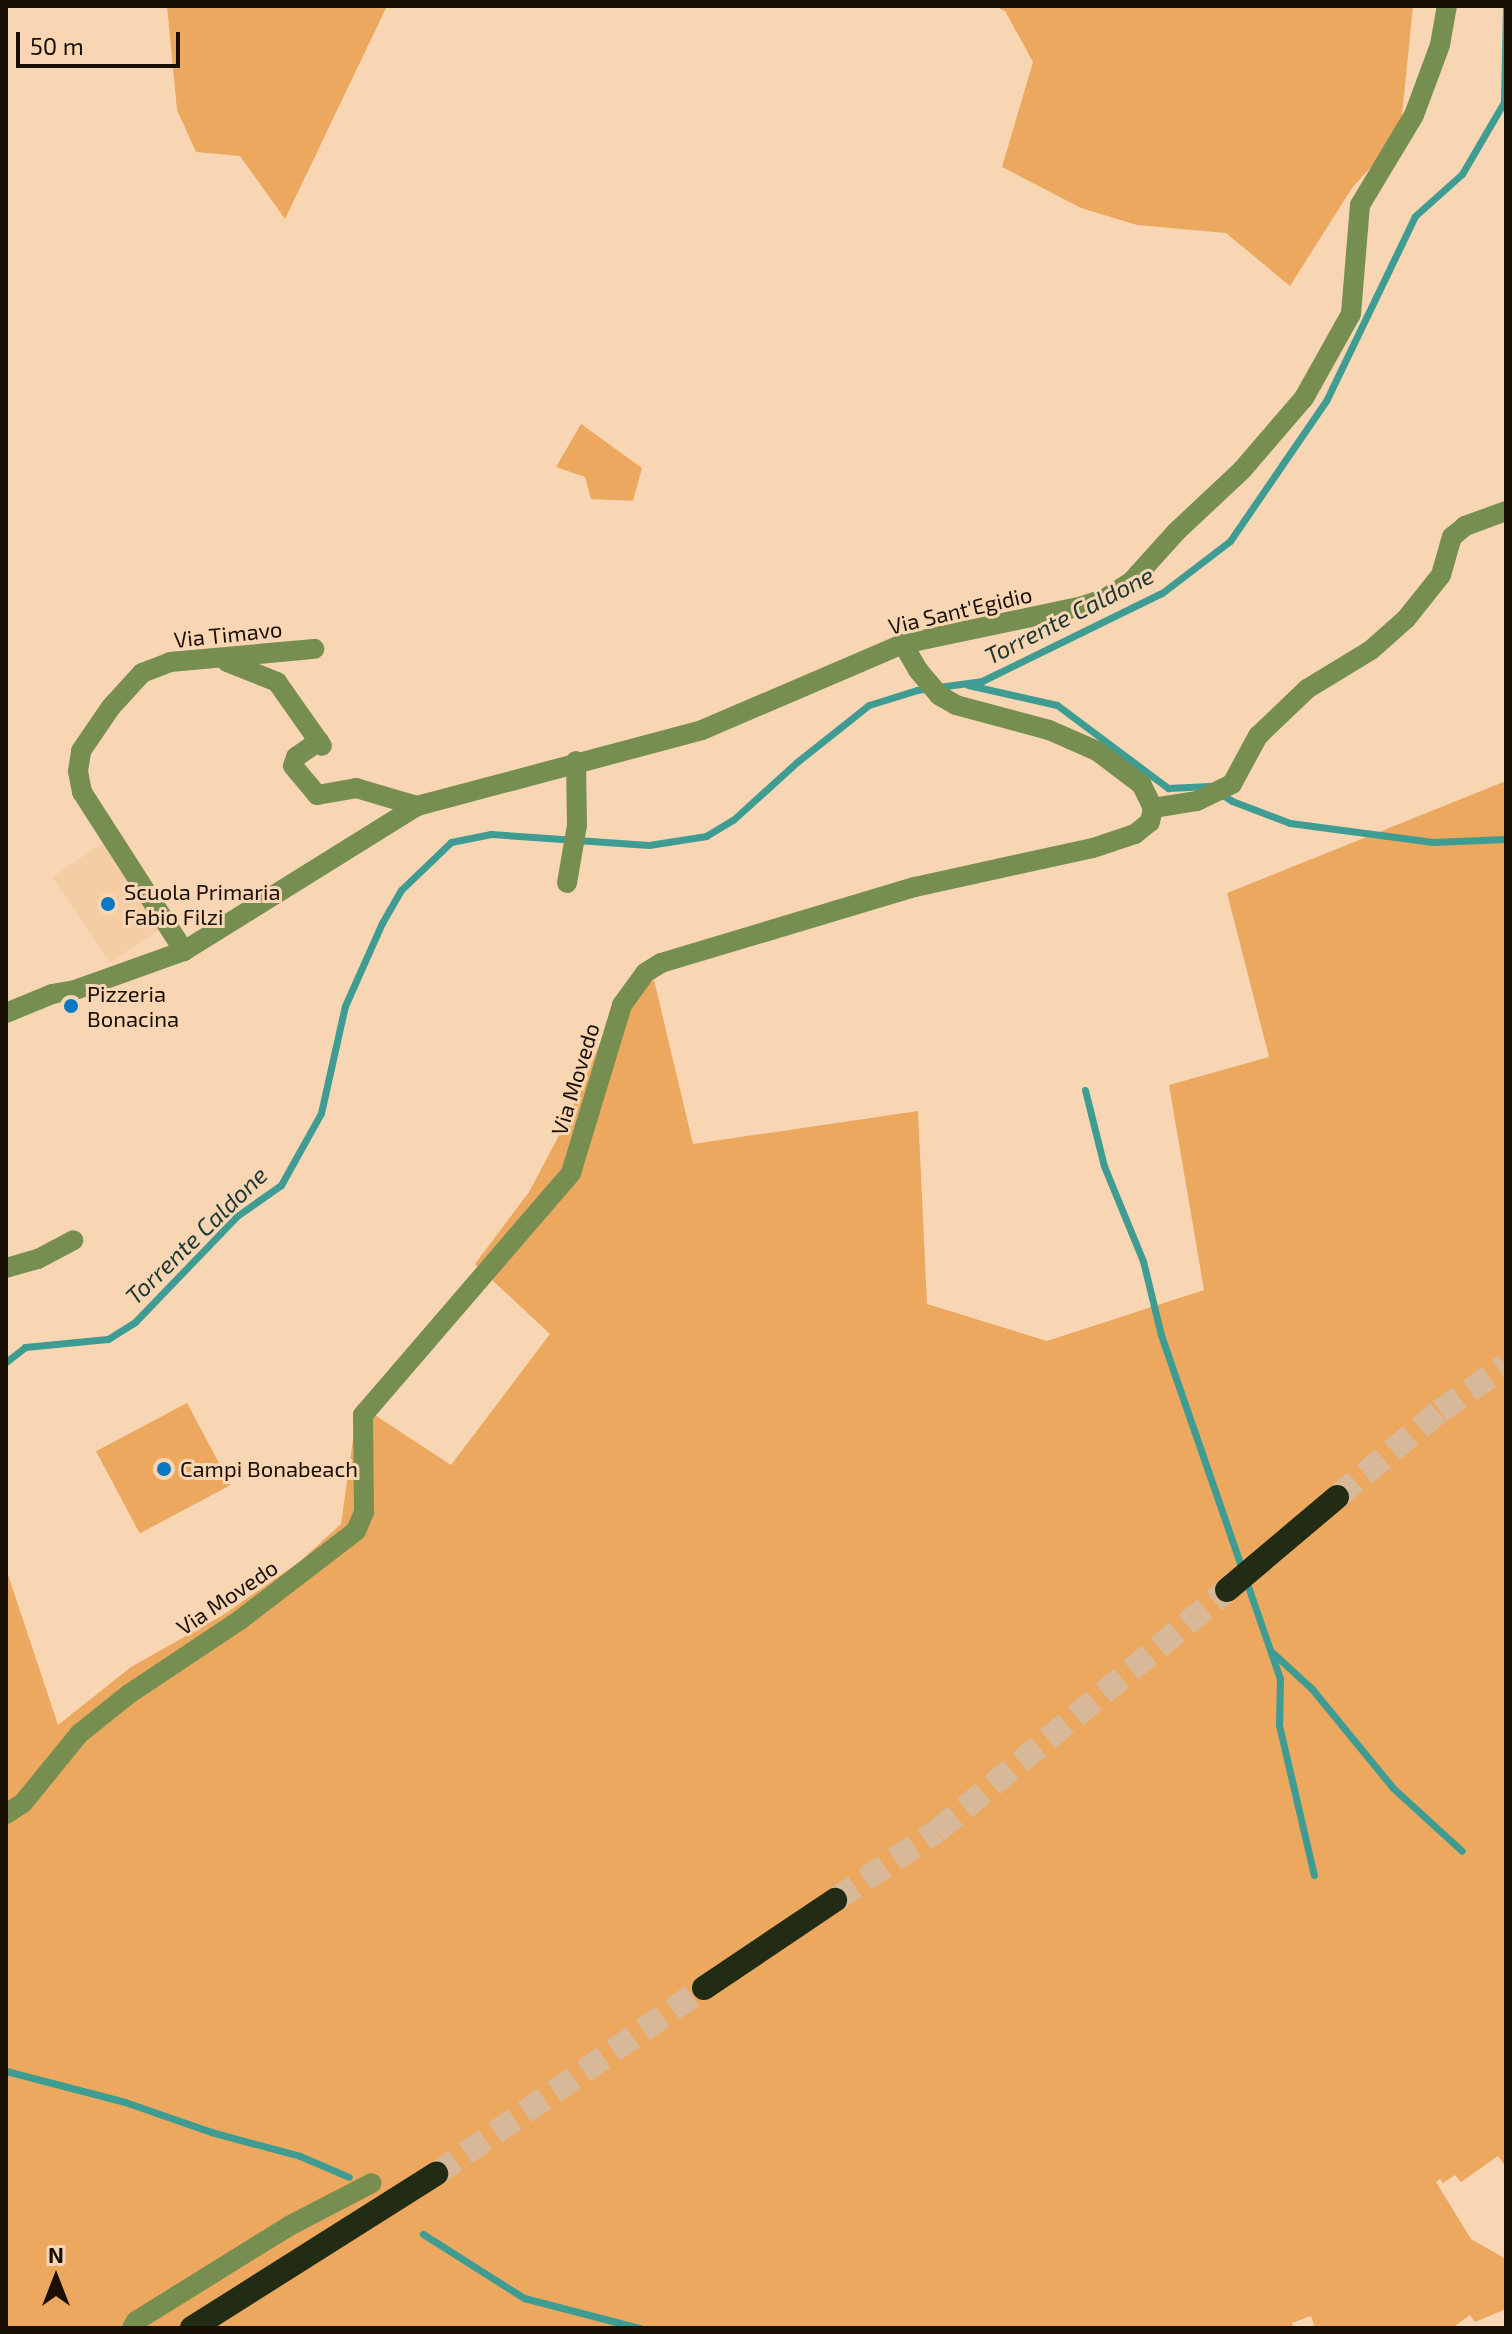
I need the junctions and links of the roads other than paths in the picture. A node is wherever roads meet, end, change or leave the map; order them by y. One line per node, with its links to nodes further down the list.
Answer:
1 (1447, 6): 3 (street, Via Sant'Egidio)
2 (1506, 511): 8 (street)
3 (903, 644): 6 (street, Via Sant'Egidio); 8 (street)
4 (314, 649): 5 (street, Via Timavo)
5 (207, 657): 7 (street); 10 (street, Via Timavo)
6 (576, 761): 7 (street, Via Sant'Egidio); 9 (street)
7 (417, 806): 10 (street, Via Sant'Egidio)
8 (1153, 808): 16 (street, Via Movedo)
9 (567, 883)
10 (184, 951): 11 (street, Via Sant'Egidio)
11 (6, 1013)
12 (73, 1240): 13 (street)
13 (6, 1268)
14 (1337, 1497): 15 (highway)
15 (1227, 1590)
16 (6, 1814)
17 (835, 1900): 18 (highway)
18 (704, 1988)
19 (436, 2174): 22 (highway)
20 (372, 2183): 21 (street)
21 (132, 2328)
22 (192, 2328)

